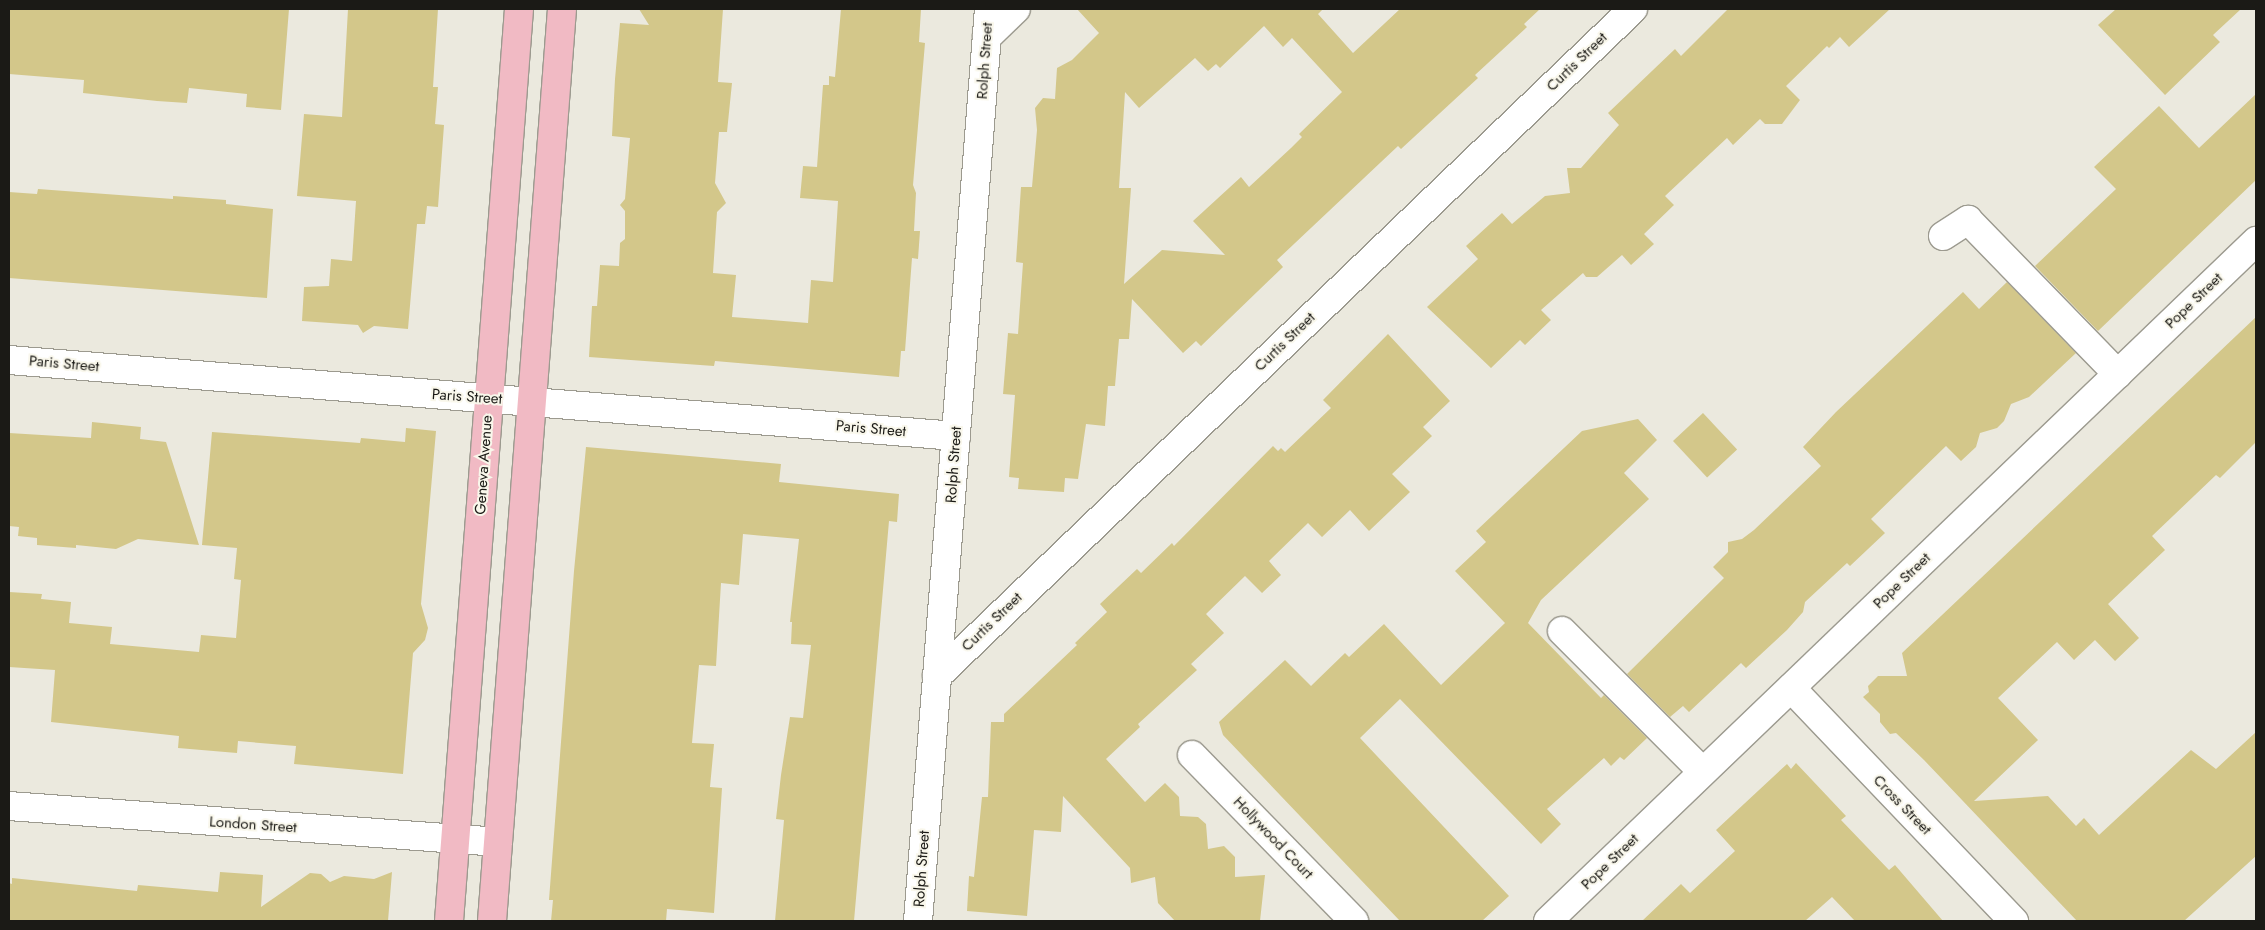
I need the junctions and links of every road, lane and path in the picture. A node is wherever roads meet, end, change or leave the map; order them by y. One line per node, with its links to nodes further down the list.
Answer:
1 (519, 9): 11 (main road, Geneva Avenue)
2 (562, 9): 12 (main road)
3 (989, 9): 6 (street, Rolph Street)
4 (1016, 9): 6 (street)
5 (1633, 9): 15 (street, Curtis Street)
6 (987, 37): 13 (street, Rolph Street)
7 (1943, 236): 10 (street)
8 (2256, 242): 10 (street, Pope Street)
9 (9, 360): 11 (street, Paris Street)
10 (2118, 374): 16 (street, Pope Street)
11 (489, 398): 12 (street, Paris Street); 20 (main road, Geneva Avenue)
12 (532, 402): 13 (street, Paris Street); 21 (main road)
13 (956, 436): 15 (street, Rolph Street)
14 (1562, 631): 18 (street)
15 (937, 676): 24 (street, Rolph Street)
16 (1791, 688): 18 (street, Pope Street); 27 (street, Cross Street)
17 (1192, 754): 25 (street, Hollywood Court)
18 (1703, 772): 26 (street, Pope Street)
19 (9, 806): 20 (street, London Street)
20 (455, 839): 21 (street, London Street); 22 (main road, Geneva Avenue)
21 (498, 842): 23 (main road)
22 (449, 921)
23 (492, 921)
24 (918, 921)
25 (1354, 921)
26 (1548, 921)
27 (2014, 921)

